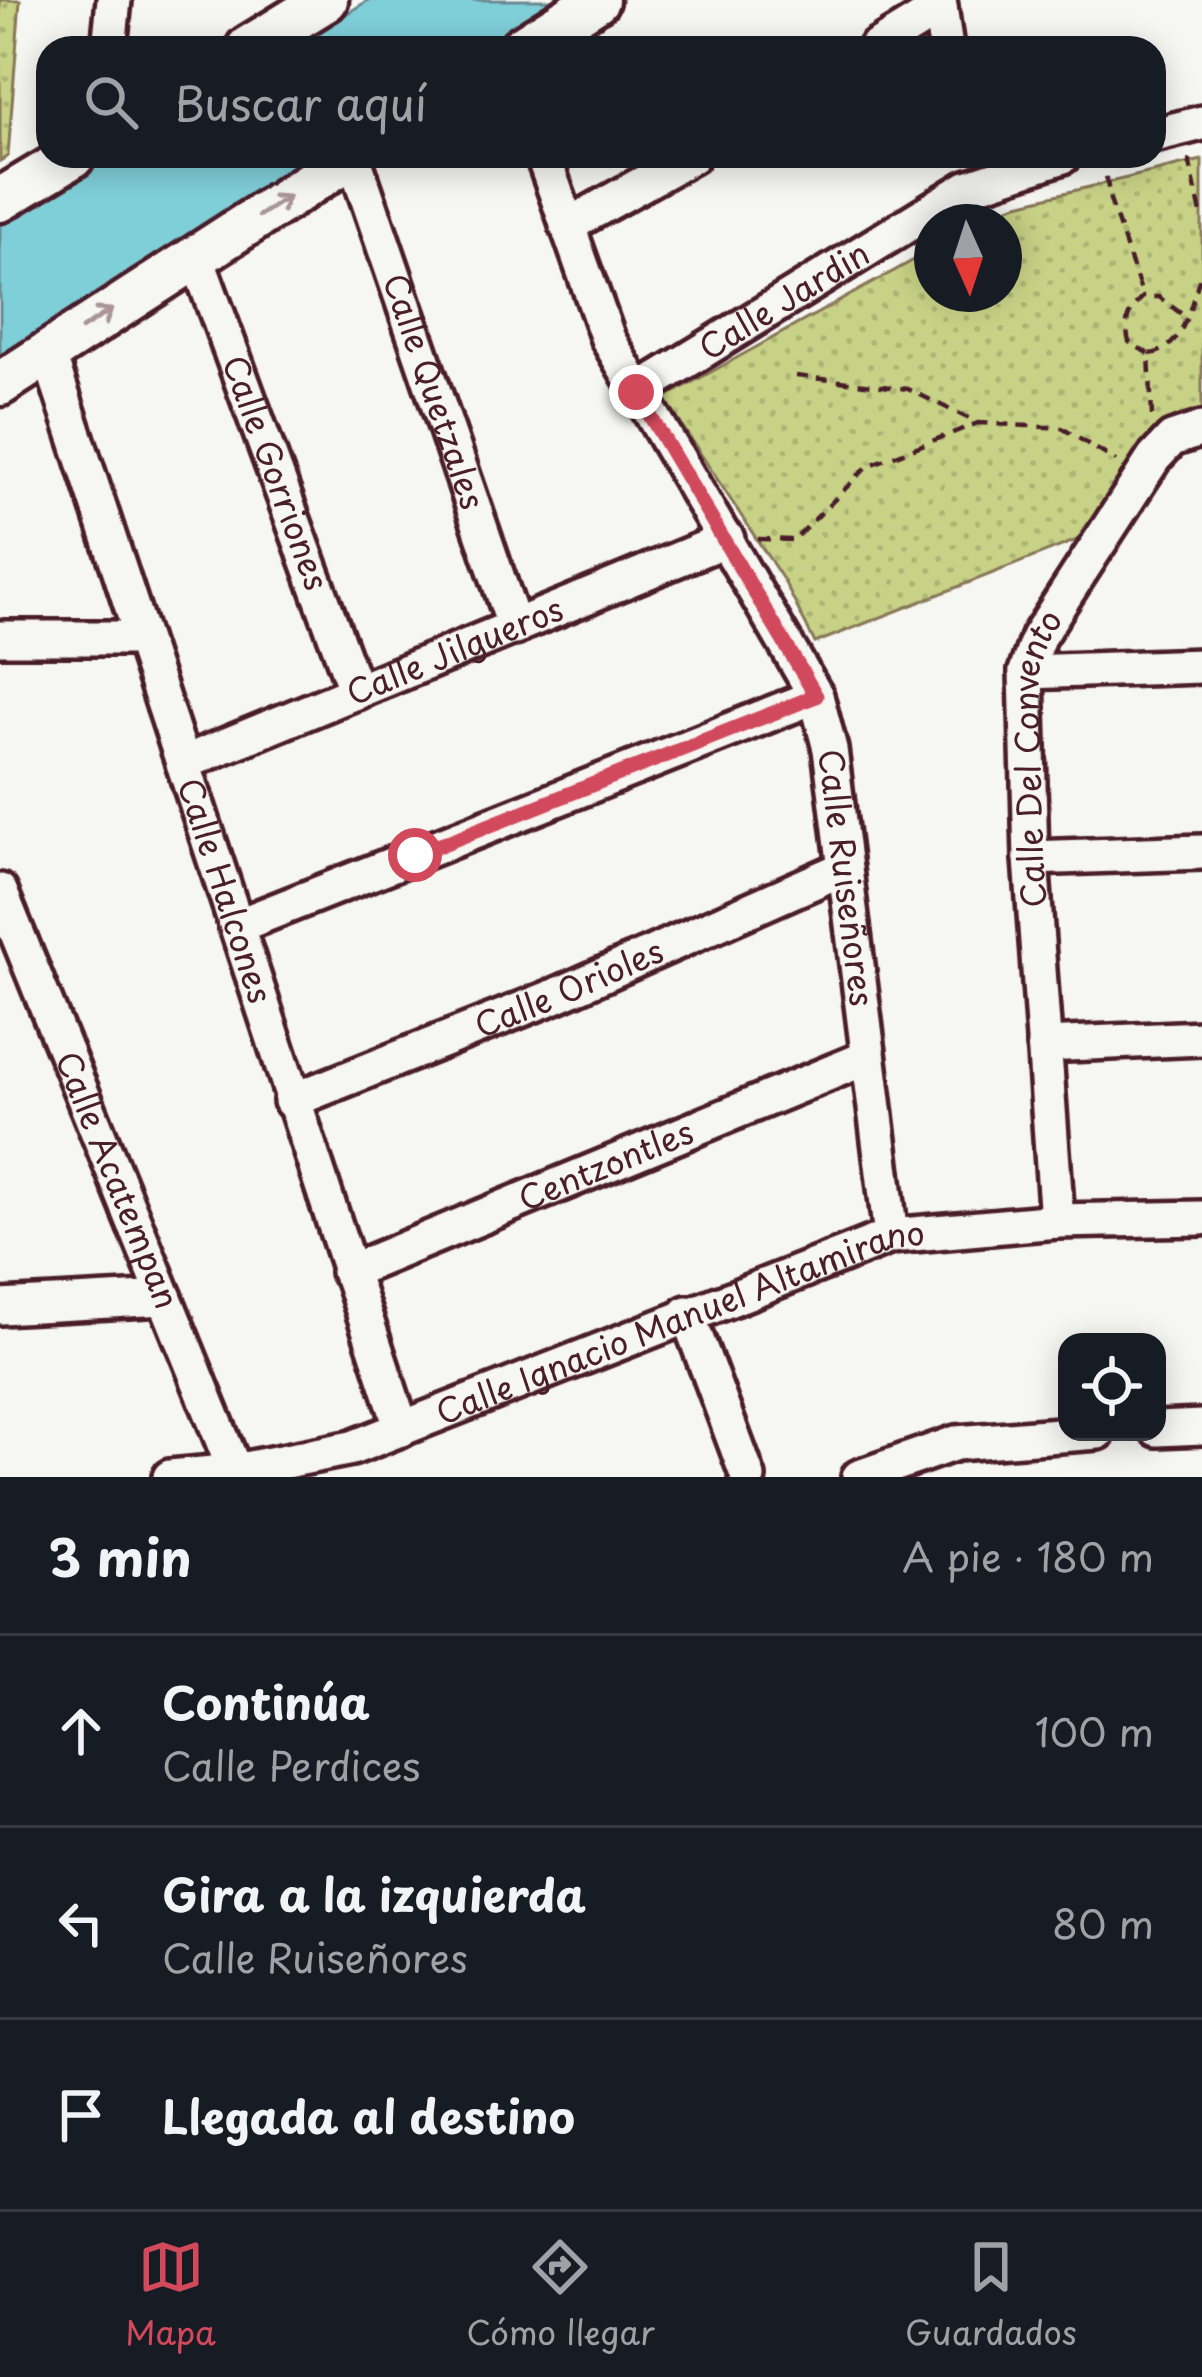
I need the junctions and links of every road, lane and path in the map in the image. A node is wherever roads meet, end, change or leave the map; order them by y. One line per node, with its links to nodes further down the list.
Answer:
1 (114, 0): 5 (street)
2 (597, 0): 7 (street)
3 (940, 4): 8 (street); 9 (street)
4 (305, 6): 6 (street)
5 (111, 36)
6 (264, 36)
7 (540, 36)
8 (892, 36)
9 (944, 36)
10 (1180, 129): 19 (path)
11 (53, 168): 18 (street)
12 (333, 168): 21 (street, one-way to 12)
13 (356, 168): 34 (street, Calle Quetzales)
14 (547, 168): 20 (street, Calle Ruiseñores)
15 (671, 168): 20 (street)
16 (1105, 168): 23 (path)
17 (964, 172): 29 (street, Calle Jardin)
18 (0, 200)
19 (1202, 218)
20 (568, 226): 29 (street, Calle Ruiseñores)
21 (196, 256): 25 (street, one-way to 21); 39 (street, Calle Gorriones)
22 (1202, 272): 24 (path)
23 (1143, 297): 24 (path); 26 (path)
24 (1185, 316): 26 (path)
25 (48, 352): 28 (street); 36 (street, Calle Halcones)
26 (1148, 354): 32 (path)
27 (796, 376): 30 (path)
28 (0, 384)
29 (636, 392): 33 (street, Calle Ruiseñores)
30 (978, 423): 32 (path); 33 (path)
31 (1202, 429): 32 (street, Calle Del Convento)
32 (1147, 468): 38 (street, Calle Del Convento)
33 (728, 539): 34 (street, Calle Jilgueros); 40 (street, Calle Ruiseñores)
34 (515, 628): 39 (street, Calle Jilgueros)
35 (0, 638): 36 (street)
36 (139, 638): 41 (street, Calle Halcones)
37 (1202, 666): 38 (street)
38 (1025, 672): 43 (street, Calle Del Convento)
39 (356, 692): 41 (street, Calle Jilgueros)
40 (816, 696): 44 (street, Calle Ruiseñores); 46 (street)
41 (183, 763): 46 (street, Calle Halcones)
42 (1202, 851): 43 (street)
43 (1031, 858): 48 (street, Calle Del Convento)
44 (842, 869): 49 (street, Calle Ruiseñores); 50 (street, Calle Orioles)
45 (0, 891): 55 (street, Calle Acatempan)
46 (237, 926): 50 (street, Calle Halcones)
47 (1202, 1038): 48 (street)
48 (1044, 1046): 52 (street, Calle Del Convento)
49 (866, 1058): 53 (street, Calle Ruiseñores); 54 (street, Centzontles)
50 (291, 1101): 54 (street, Calle Halcones)
51 (1202, 1218): 52 (street, Calle Ignacio Manuel Altamirano)
52 (1057, 1221): 53 (street, Calle Ignacio Manuel Altamirano)
53 (891, 1236): 57 (street, Calle Ignacio Manuel Altamirano)
54 (348, 1272): 59 (street, Calle Halcones)
55 (165, 1298): 56 (street); 62 (street, Calle Acatempan)
56 (0, 1306)
57 (687, 1313): 59 (street, Calle Ignacio Manuel Altamirano); 64 (street)
58 (1202, 1427): 60 (street)
59 (402, 1429): 62 (street, Calle Ignacio Manuel Altamirano)
60 (1166, 1429)
61 (1058, 1435): 65 (street)
62 (235, 1471): 63 (street, Calle Ignacio Manuel Altamirano)
63 (170, 1477)
64 (748, 1477)
65 (859, 1477)

